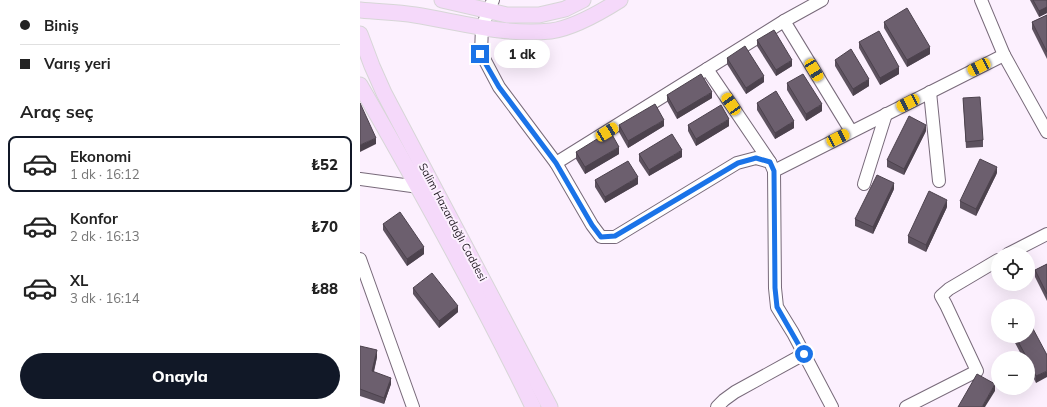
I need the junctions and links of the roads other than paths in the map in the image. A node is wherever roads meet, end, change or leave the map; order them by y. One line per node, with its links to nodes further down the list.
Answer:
1 (442, 0): 6 (main road)
2 (584, 0): 6 (main road)
3 (620, 0): 9 (main road)
4 (822, 0): 8 (street)
5 (981, 0): 11 (street)
6 (490, 5): 9 (street)
7 (360, 10): 9 (main road)
8 (784, 21): 12 (street); 16 (street)
9 (482, 27): 18 (street)
10 (360, 34): 31 (main road, Salim Hazardağlı Caddesi)
11 (1004, 55): 14 (street); 17 (street)
12 (707, 69): 18 (street); 19 (street)
13 (360, 85): 23 (main road, Salim Hazardağlı Caddesi)
14 (930, 92): 15 (street); 21 (street)
15 (886, 114): 16 (street); 22 (street)
16 (851, 131): 19 (street)
17 (1047, 132)
18 (556, 163): 19 (street)
19 (772, 166): 28 (street)
20 (360, 179): 23 (street)
21 (939, 181)
22 (864, 184)
23 (418, 187): 30 (main road, Salim Hazardağlı Caddesi)
24 (1047, 234): 25 (street)
25 (1022, 247)
26 (360, 259): 29 (street)
27 (991, 264): 34 (street)
28 (804, 354): 32 (street); 33 (street)
29 (413, 407)
30 (533, 407)
31 (550, 407)
32 (717, 407)
33 (832, 407)
34 (906, 407)

